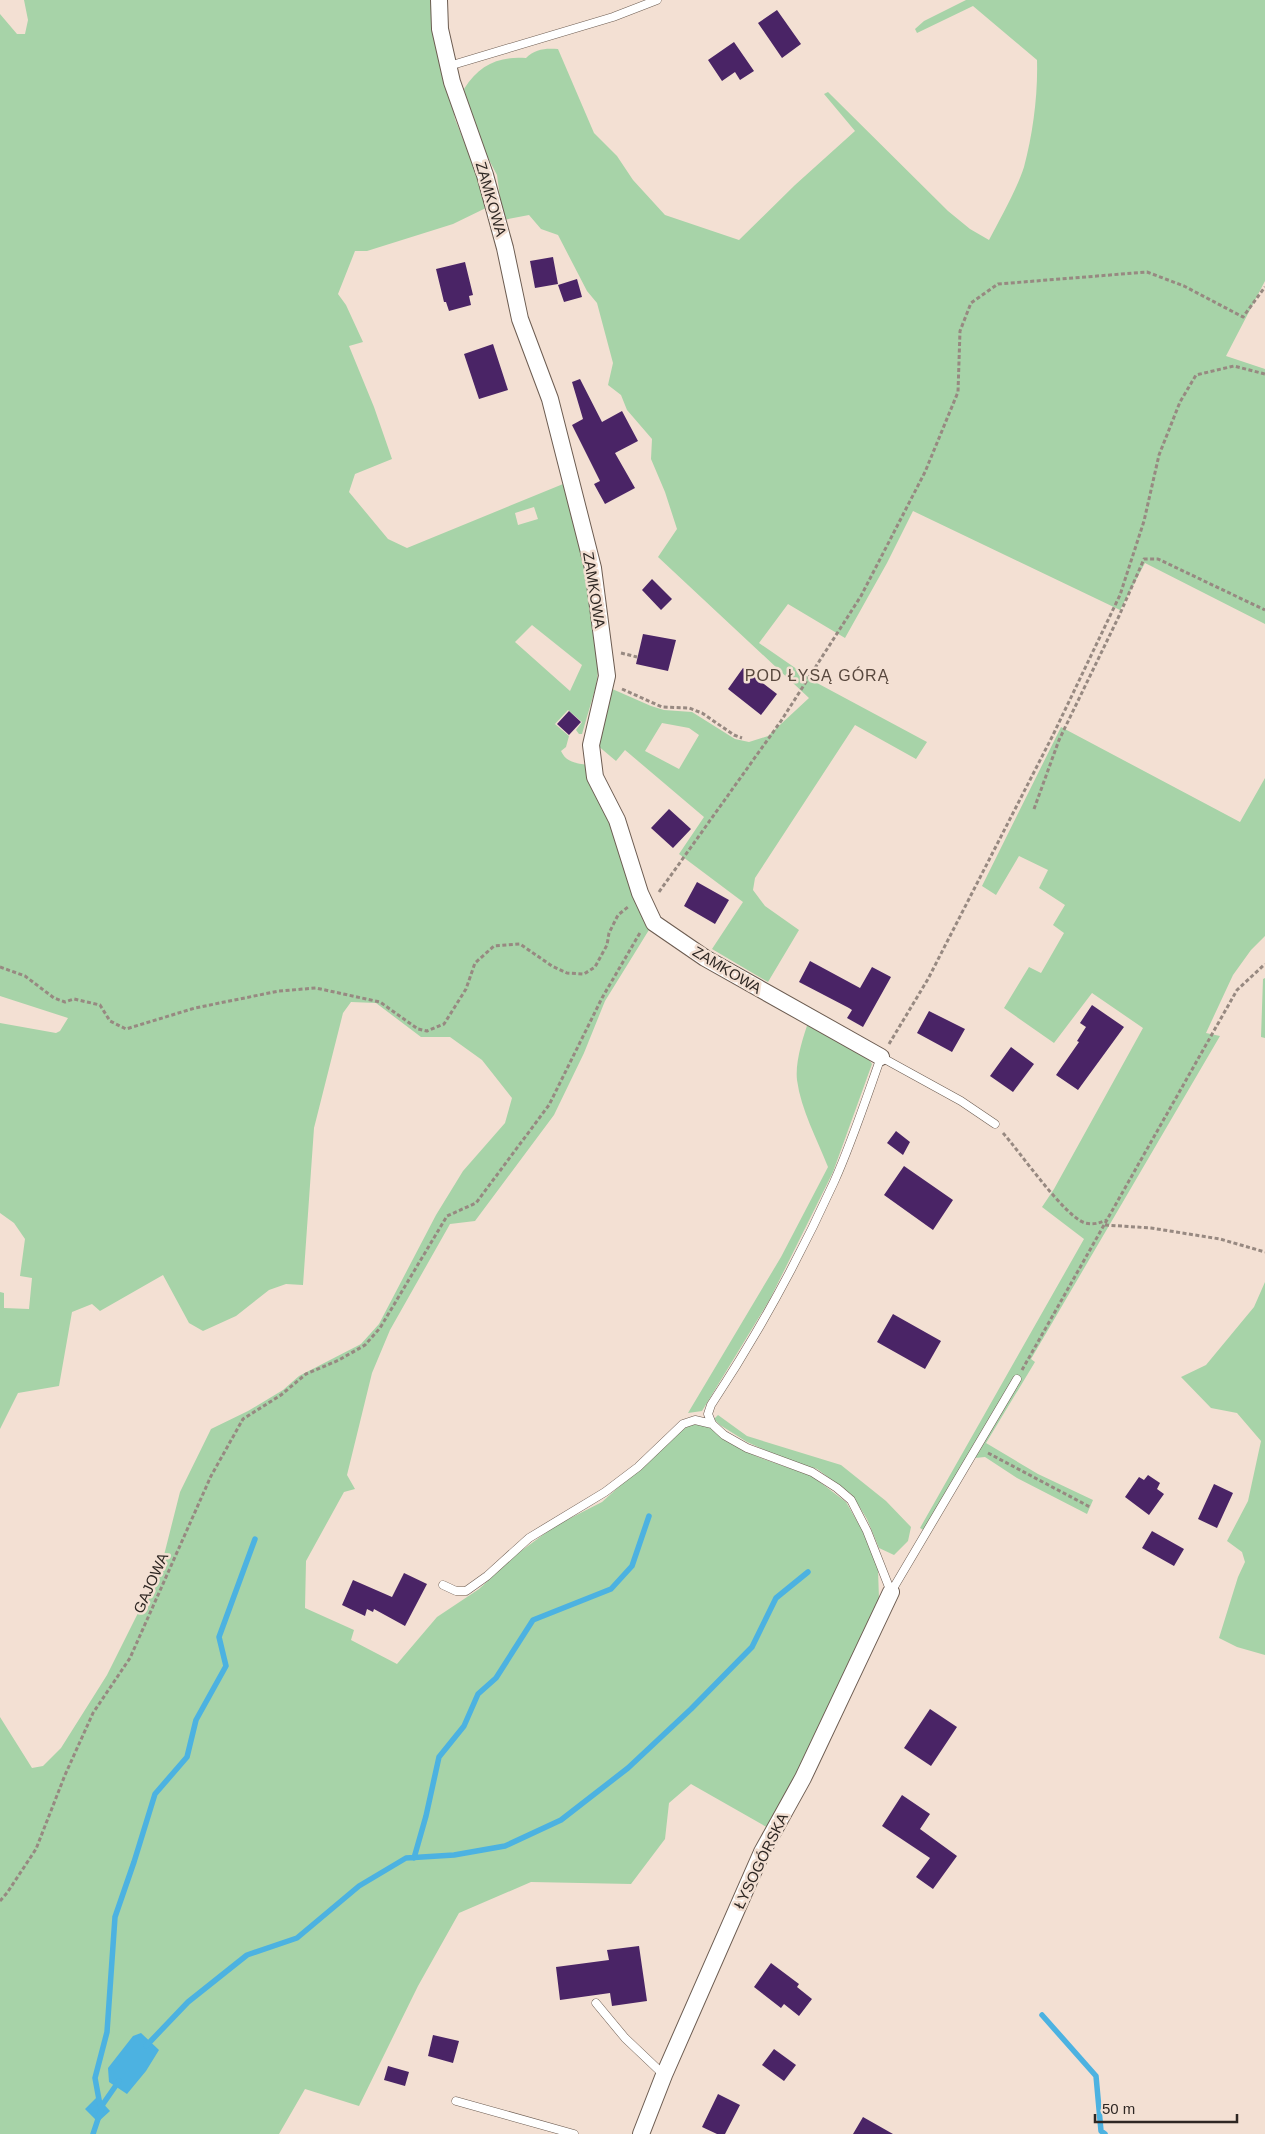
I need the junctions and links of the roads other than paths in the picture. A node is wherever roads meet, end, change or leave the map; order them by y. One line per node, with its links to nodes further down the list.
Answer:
1 (440, 0): 3 (street, ZAMKOWA)
2 (657, 0): 3 (lane)
3 (449, 66): 4 (street, ZAMKOWA)
4 (881, 1057): 5 (lane); 7 (lane)
5 (995, 1124)
6 (1017, 1379): 9 (lane)
7 (712, 1424): 8 (lane); 9 (lane)
8 (443, 1585)
9 (891, 1592): 11 (street, ŁYSOGÓRSKA)
10 (596, 2003): 11 (lane)
11 (664, 2075): 14 (street, ŁYSOGÓRSKA)
12 (456, 2101): 13 (lane)
13 (574, 2134)
14 (641, 2134)

